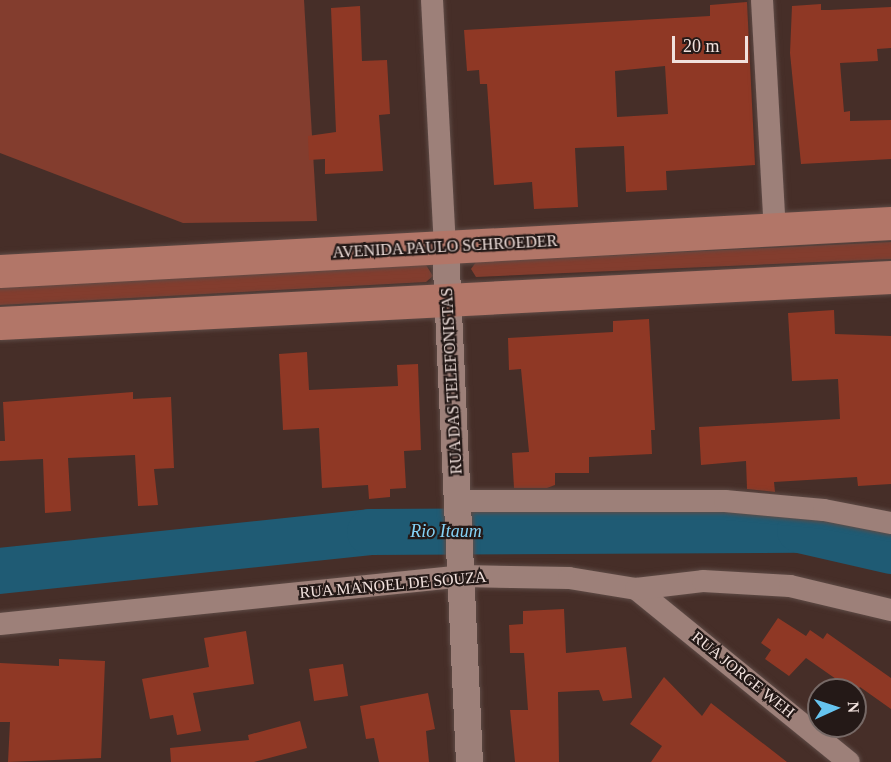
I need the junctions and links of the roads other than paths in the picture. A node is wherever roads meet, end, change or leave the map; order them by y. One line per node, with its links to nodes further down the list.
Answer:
1 (432, 0): 5 (street, RUA DAS TELEFONISTAS)
2 (762, 0): 4 (street)
3 (891, 224): 4 (main road, AVENIDA PAULO SCHROEDER)
4 (775, 230): 5 (main road, AVENIDA PAULO SCHROEDER)
5 (445, 247): 6 (main road, AVENIDA PAULO SCHROEDER); 8 (street, RUA DAS TELEFONISTAS)
6 (0, 271)
7 (891, 277): 8 (main road)
8 (448, 300): 9 (main road); 10 (street, RUA DAS TELEFONISTAS)
9 (0, 323)
10 (459, 508): 11 (street); 12 (street, RUA DAS TELEFONISTAS)
11 (891, 523)
12 (462, 576): 13 (street, RUA MANOEL DE SOUZA); 15 (street, RUA MANOEL DE SOUZA); 16 (street, RUA DAS TELEFONISTAS)
13 (636, 589): 14 (street, RUA MANOEL DE SOUZA); 17 (street, RUA JORGE WEH)
14 (891, 610)
15 (0, 624)
16 (469, 762)
17 (849, 762)

